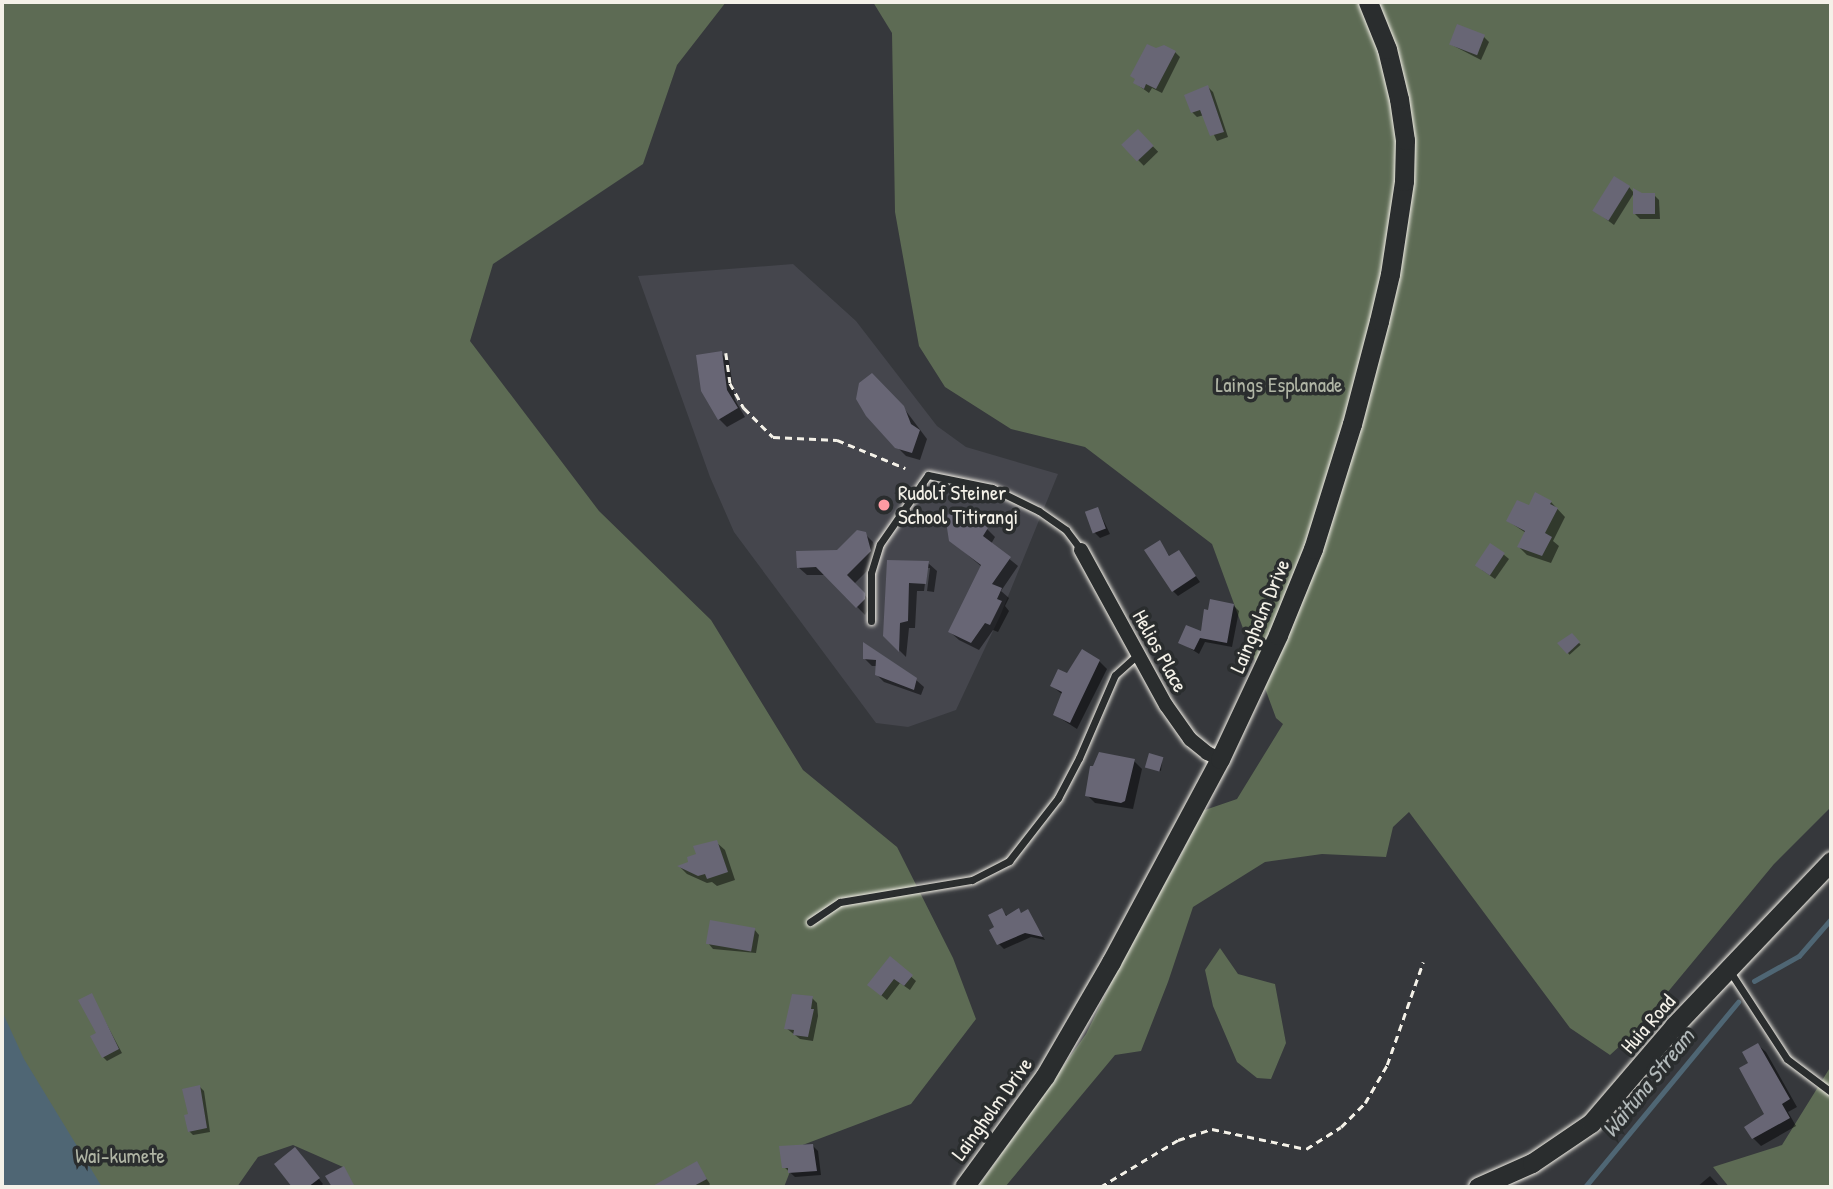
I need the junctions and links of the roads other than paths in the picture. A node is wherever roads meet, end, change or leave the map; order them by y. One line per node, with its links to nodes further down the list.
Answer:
1 (1368, 2): 5 (street, Laingholm Drive)
2 (1081, 550): 3 (lane); 4 (street, Helios Place)
3 (871, 621)
4 (1137, 655): 5 (street, Helios Place); 7 (lane)
5 (1220, 759): 10 (street, Laingholm Drive)
6 (1831, 861): 8 (street, Huia Road)
7 (810, 922)
8 (1729, 969): 9 (lane); 11 (street, Huia Road)
9 (1831, 1092)
10 (964, 1187)
11 (1478, 1187)

